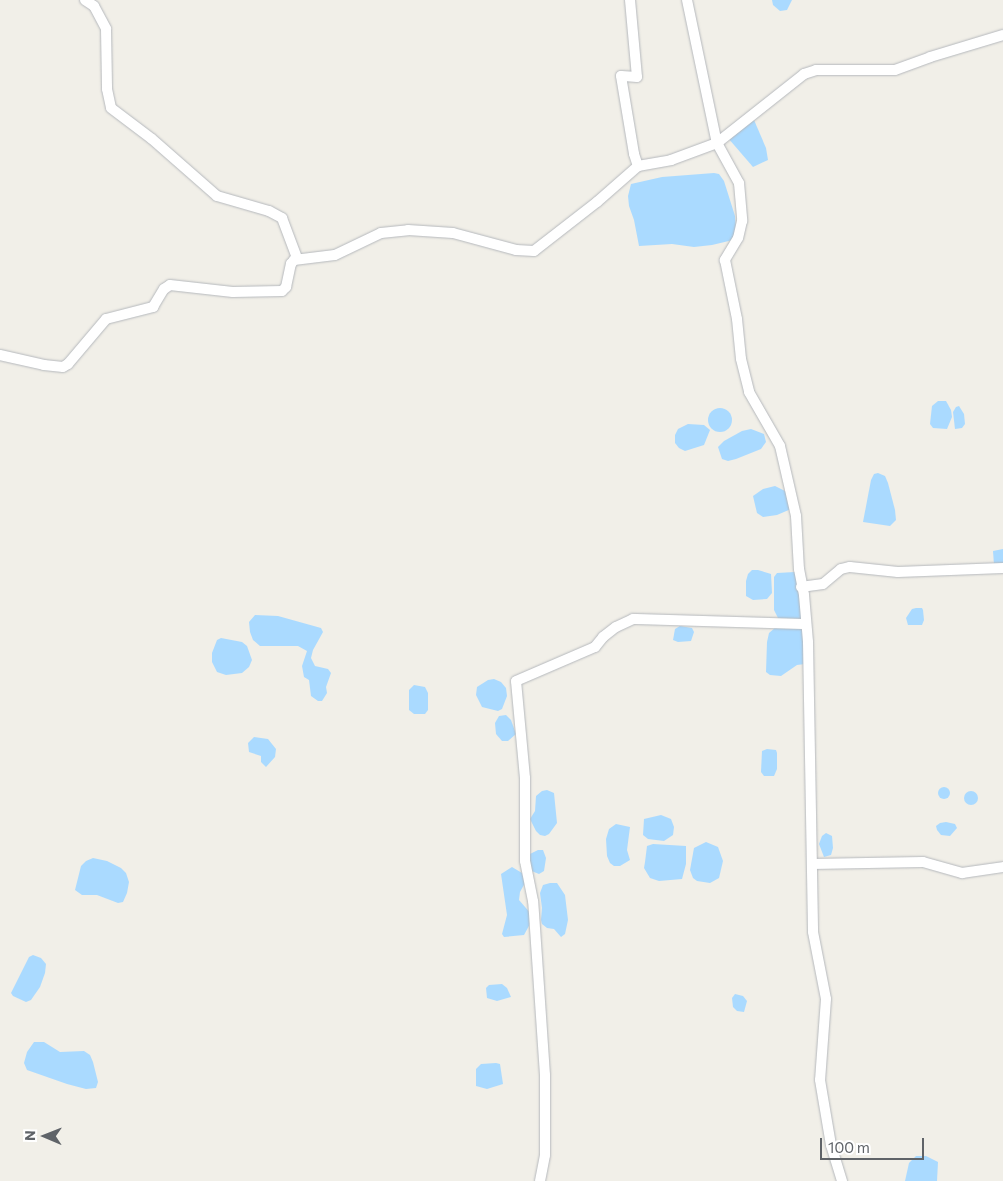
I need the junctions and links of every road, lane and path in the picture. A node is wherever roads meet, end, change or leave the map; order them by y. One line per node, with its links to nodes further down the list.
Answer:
1 (85, 0): 7 (street)
2 (630, 0): 6 (street)
3 (687, 0): 5 (street)
4 (1003, 35): 5 (street)
5 (717, 143): 6 (street); 10 (street)
6 (638, 166): 7 (street)
7 (297, 258): 8 (street)
8 (0, 355)
9 (1003, 568): 10 (street)
10 (801, 586): 11 (street)
11 (806, 624): 12 (street); 14 (street)
12 (812, 864): 13 (street); 15 (street)
13 (1003, 867)
14 (540, 1181)
15 (842, 1181)

